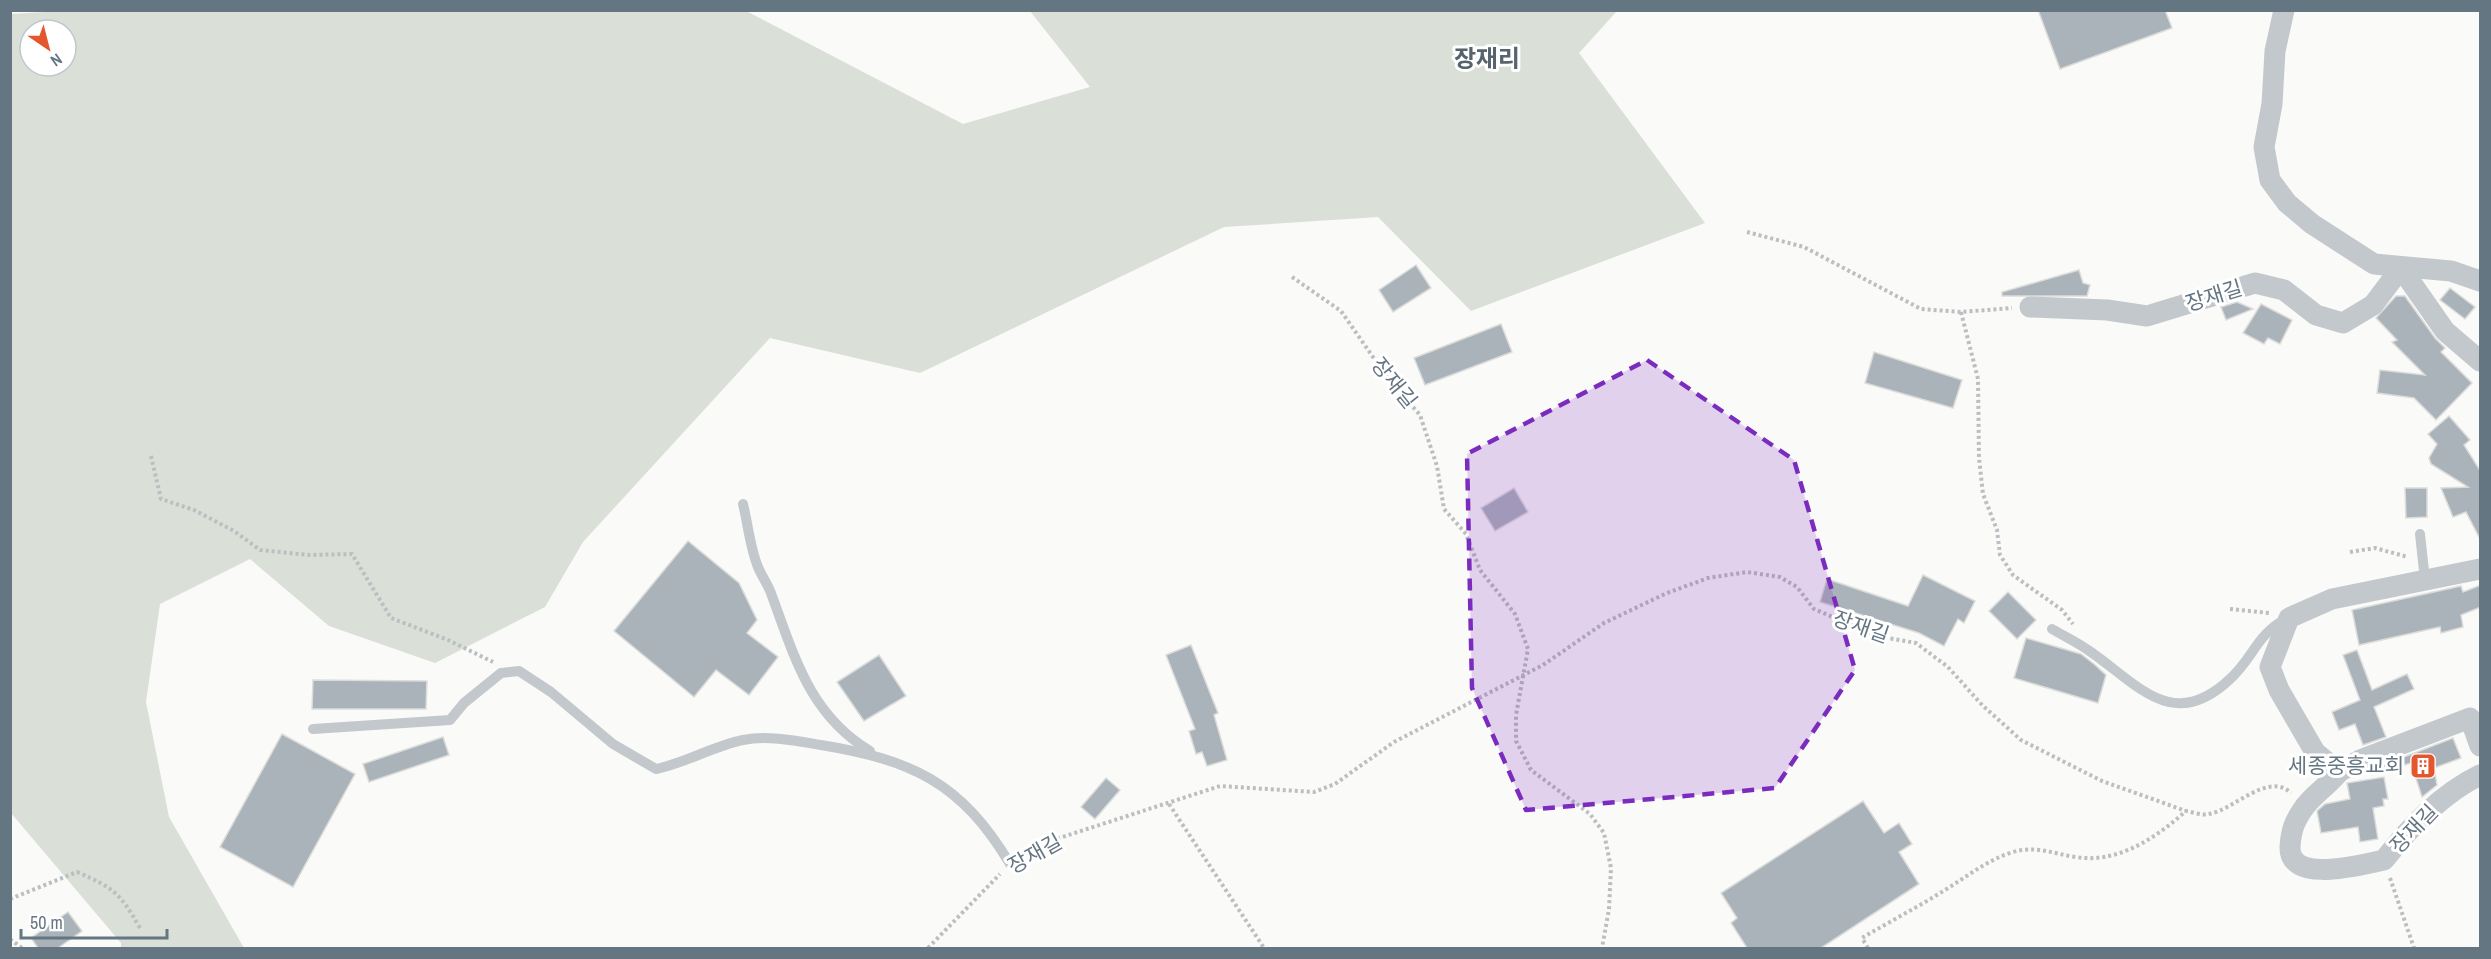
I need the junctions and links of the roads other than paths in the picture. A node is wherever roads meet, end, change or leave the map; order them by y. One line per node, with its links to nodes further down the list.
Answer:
1 (2284, 10): 2 (street)
2 (2401, 268): 3 (street); 4 (street, 장재길); 5 (street)
3 (2481, 281)
4 (2030, 307)
5 (2481, 361)
6 (743, 504): 15 (lane)
7 (2420, 534): 9 (lane)
8 (2481, 569): 9 (street)
9 (2424, 572): 10 (street)
10 (2289, 618): 11 (lane); 16 (street)
11 (2052, 629)
12 (2475, 717): 14 (street, 장재길); 16 (street, 장재길)
13 (313, 729): 15 (lane)
14 (2481, 746)
15 (876, 754): 18 (lane)
16 (2339, 772): 17 (street, 장재길)
17 (2481, 775)
18 (1010, 864)

